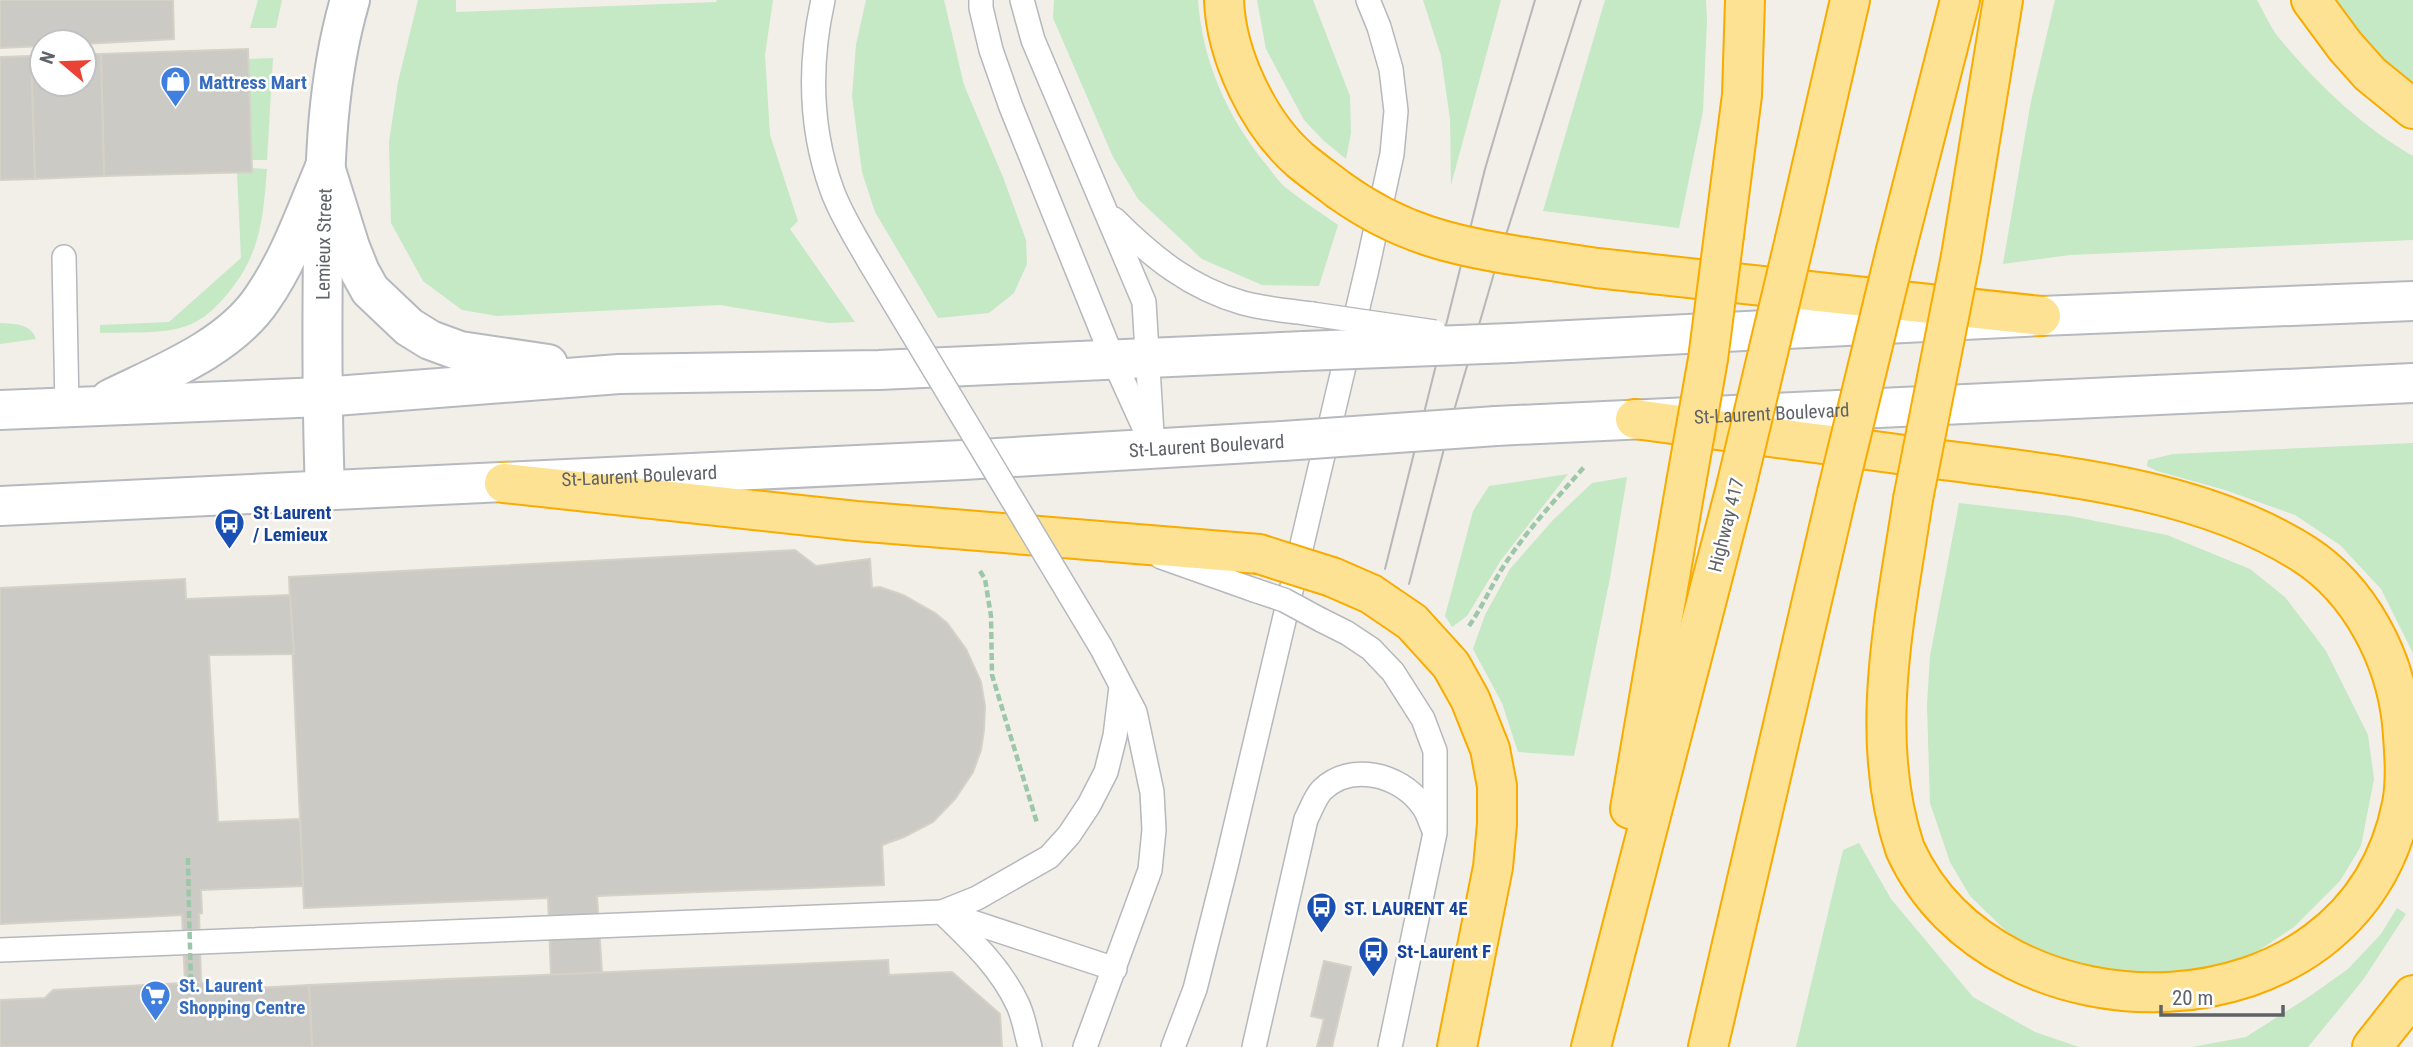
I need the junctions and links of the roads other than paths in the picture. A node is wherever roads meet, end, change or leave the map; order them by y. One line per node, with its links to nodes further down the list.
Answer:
1 (350, 0): 13 (main road, Lemieux Street)
2 (823, 0): 31 (lane, bridge)
3 (981, 0): 19 (lane)
4 (1022, 0): 14 (lane)
5 (1224, 0): 17 (highway, bridge)
6 (1368, 0): 41 (lane)
7 (1745, 0): 45 (highway, bridge)
8 (1850, 0): 45 (highway, Highway 417, bridge)
9 (1960, 0): 46 (highway, bridge)
10 (2003, 0): 37 (highway, bridge)
11 (2311, 0): 12 (highway)
12 (2413, 108)
13 (325, 167): 20 (main road); 22 (main road, Lemieux Street); 23 (main road)
14 (1104, 209): 18 (lane, bridge); 19 (lane)
15 (64, 257): 23 (lane)
16 (2413, 301): 17 (main road)
17 (2041, 316): 18 (main road)
18 (1511, 343): 19 (main road, bridge)
19 (1131, 358): 20 (main road); 26 (lane); 26 (lane)
20 (619, 374): 22 (main road)
21 (2413, 383): 25 (main road, St-Laurent Boulevard)
22 (322, 397): 23 (main road); 28 (main road, Lemieux Street)
23 (81, 407): 24 (main road)
24 (0, 410)
25 (1635, 419): 26 (main road, St-Laurent Boulevard, bridge); 38 (highway)
26 (1153, 447): 27 (main road, St-Laurent Boulevard)
27 (504, 483): 28 (main road, St-Laurent Boulevard); 30 (highway)
28 (325, 491): 29 (main road, St-Laurent Boulevard)
29 (0, 506)
30 (1256, 572): 32 (lane, bridge); 44 (highway, bridge)
31 (1121, 687): 33 (lane); 35 (lane)
32 (1435, 833): 42 (lane); 43 (lane)
33 (942, 912): 34 (lane); 35 (lane); 39 (lane)
34 (0, 950)
35 (1115, 969): 40 (lane)
36 (2413, 995): 47 (highway)
37 (2103, 1021)
38 (2154, 1025)
39 (1030, 1047)
40 (1085, 1047)
41 (1173, 1047)
42 (1254, 1047)
43 (1390, 1047)
44 (1457, 1047)
45 (1590, 1047)
46 (1708, 1047)
47 (2372, 1047)

